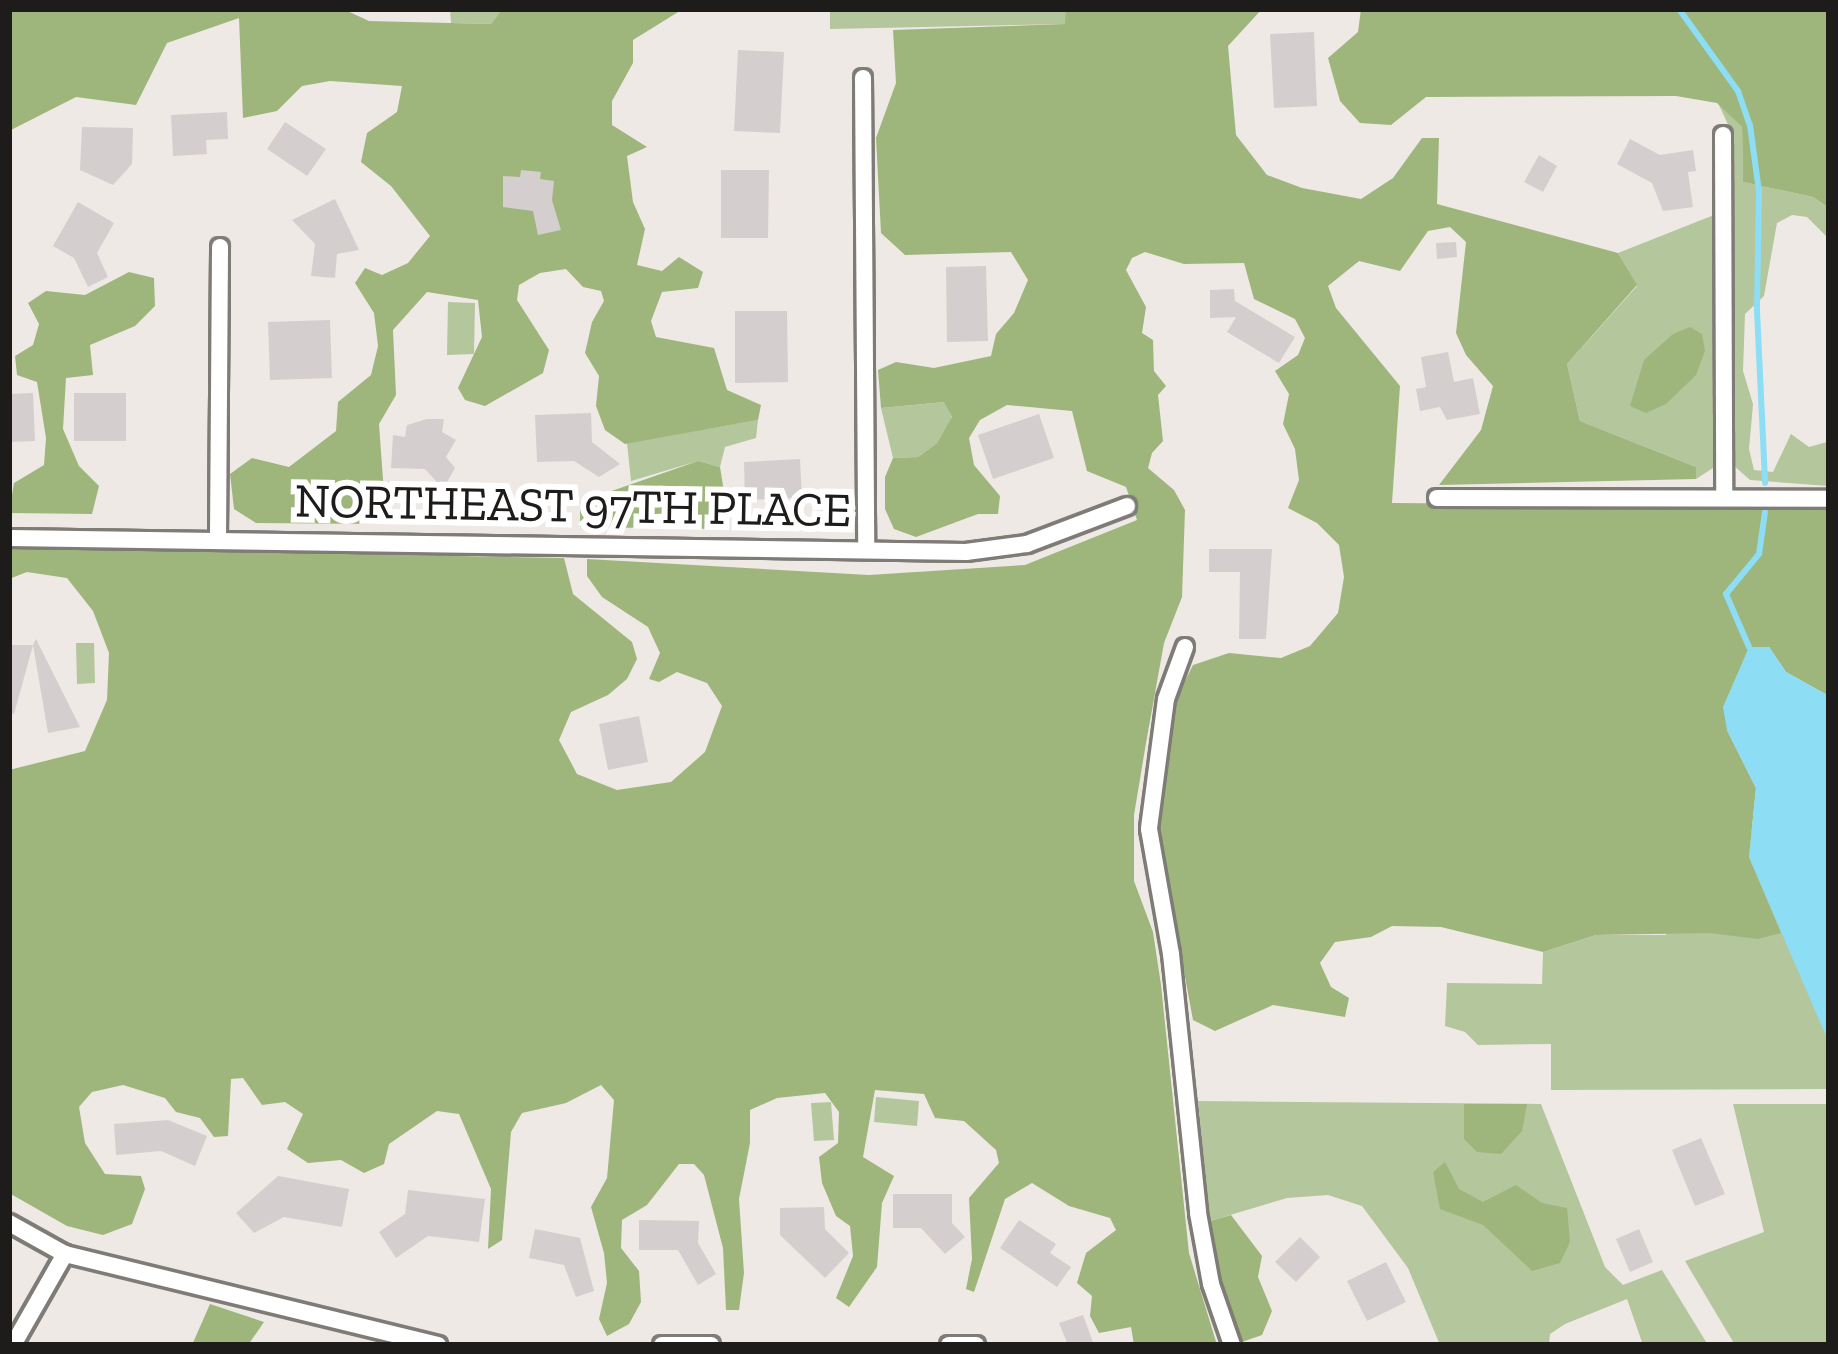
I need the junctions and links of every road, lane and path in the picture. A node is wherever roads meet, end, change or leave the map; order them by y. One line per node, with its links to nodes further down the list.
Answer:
1 (862, 78): 10 (street)
2 (1724, 135): 4 (street)
3 (220, 247): 9 (street)
4 (1724, 496): 5 (street); 6 (street)
5 (1437, 498)
6 (1829, 499)
7 (1127, 506): 10 (street, NORTHEAST 97TH PLACE)
8 (9, 538): 9 (street, NORTHEAST 97TH PLACE)
9 (218, 538): 10 (street, NORTHEAST 97TH PLACE)
10 (866, 549)
11 (1185, 647): 21 (street)
12 (9, 1223): 13 (street)
13 (65, 1254): 14 (street); 15 (street)
14 (416, 1341): 16 (street)
15 (14, 1345)
16 (438, 1345)
17 (662, 1345): 18 (street)
18 (711, 1345)
19 (949, 1345): 20 (street)
20 (976, 1345)
21 (1232, 1345)

